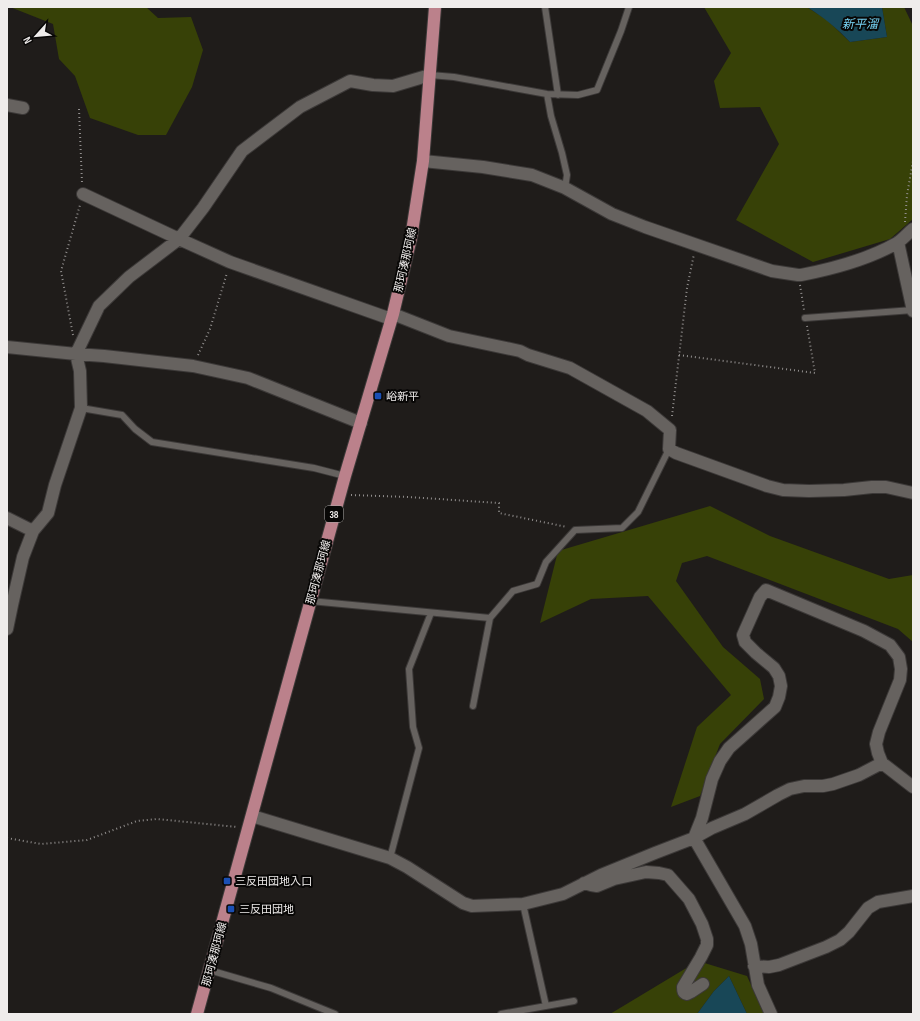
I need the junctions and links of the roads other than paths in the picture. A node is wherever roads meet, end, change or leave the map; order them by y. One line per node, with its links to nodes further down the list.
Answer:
1 (435, 7): 4 (main road, 那珂湊那珂線 / 38)
2 (545, 7): 6 (lane)
3 (629, 7): 6 (lane)
4 (430, 75): 5 (lane); 9 (main road, 那珂湊那珂線 / 38); 13 (street)
5 (547, 94): 6 (lane); 10 (lane)
6 (558, 95)
7 (7, 105): 8 (street)
8 (23, 108)
9 (423, 161): 10 (street); 16 (main road, 那珂湊那珂線 / 38)
10 (565, 188): 14 (street)
11 (83, 194): 13 (street)
12 (909, 227): 14 (street)
13 (179, 239): 16 (street); 19 (street)
14 (898, 242): 15 (street)
15 (913, 310): 17 (lane)
16 (392, 317): 21 (main road, 那珂湊那珂線 / 38); 22 (street)
17 (806, 318)
18 (7, 347): 19 (street)
19 (76, 354): 20 (street); 21 (street)
20 (81, 408): 23 (lane); 26 (street)
21 (361, 423): 23 (main road, 那珂湊那珂線 / 38)
22 (669, 449): 24 (street); 29 (lane)
23 (345, 476): 27 (main road, 那珂湊那珂線 / 38)
24 (913, 493)
25 (7, 518): 26 (street)
26 (33, 531): 30 (street)
27 (310, 601): 28 (lane); 34 (main road, 那珂湊那珂線 / 38)
28 (431, 613): 29 (lane); 36 (lane)
29 (490, 618): 31 (lane)
30 (7, 629)
31 (473, 706)
32 (882, 763): 33 (street); 35 (street); 35 (street)
33 (913, 787)
34 (252, 816): 36 (street); 41 (main road, 那珂湊那珂線 / 38)
35 (694, 838): 37 (street); 40 (street)
36 (390, 858): 39 (street)
37 (584, 883): 39 (street); 42 (street)
38 (913, 896): 40 (street)
39 (523, 904): 44 (lane)
40 (754, 966): 48 (street)
41 (209, 970): 45 (main road, 那珂湊那珂線 / 38); 46 (lane)
42 (703, 984)
43 (574, 1001): 44 (lane)
44 (546, 1006): 47 (lane)
45 (197, 1014)
46 (334, 1014)
47 (501, 1014)
48 (771, 1014)

